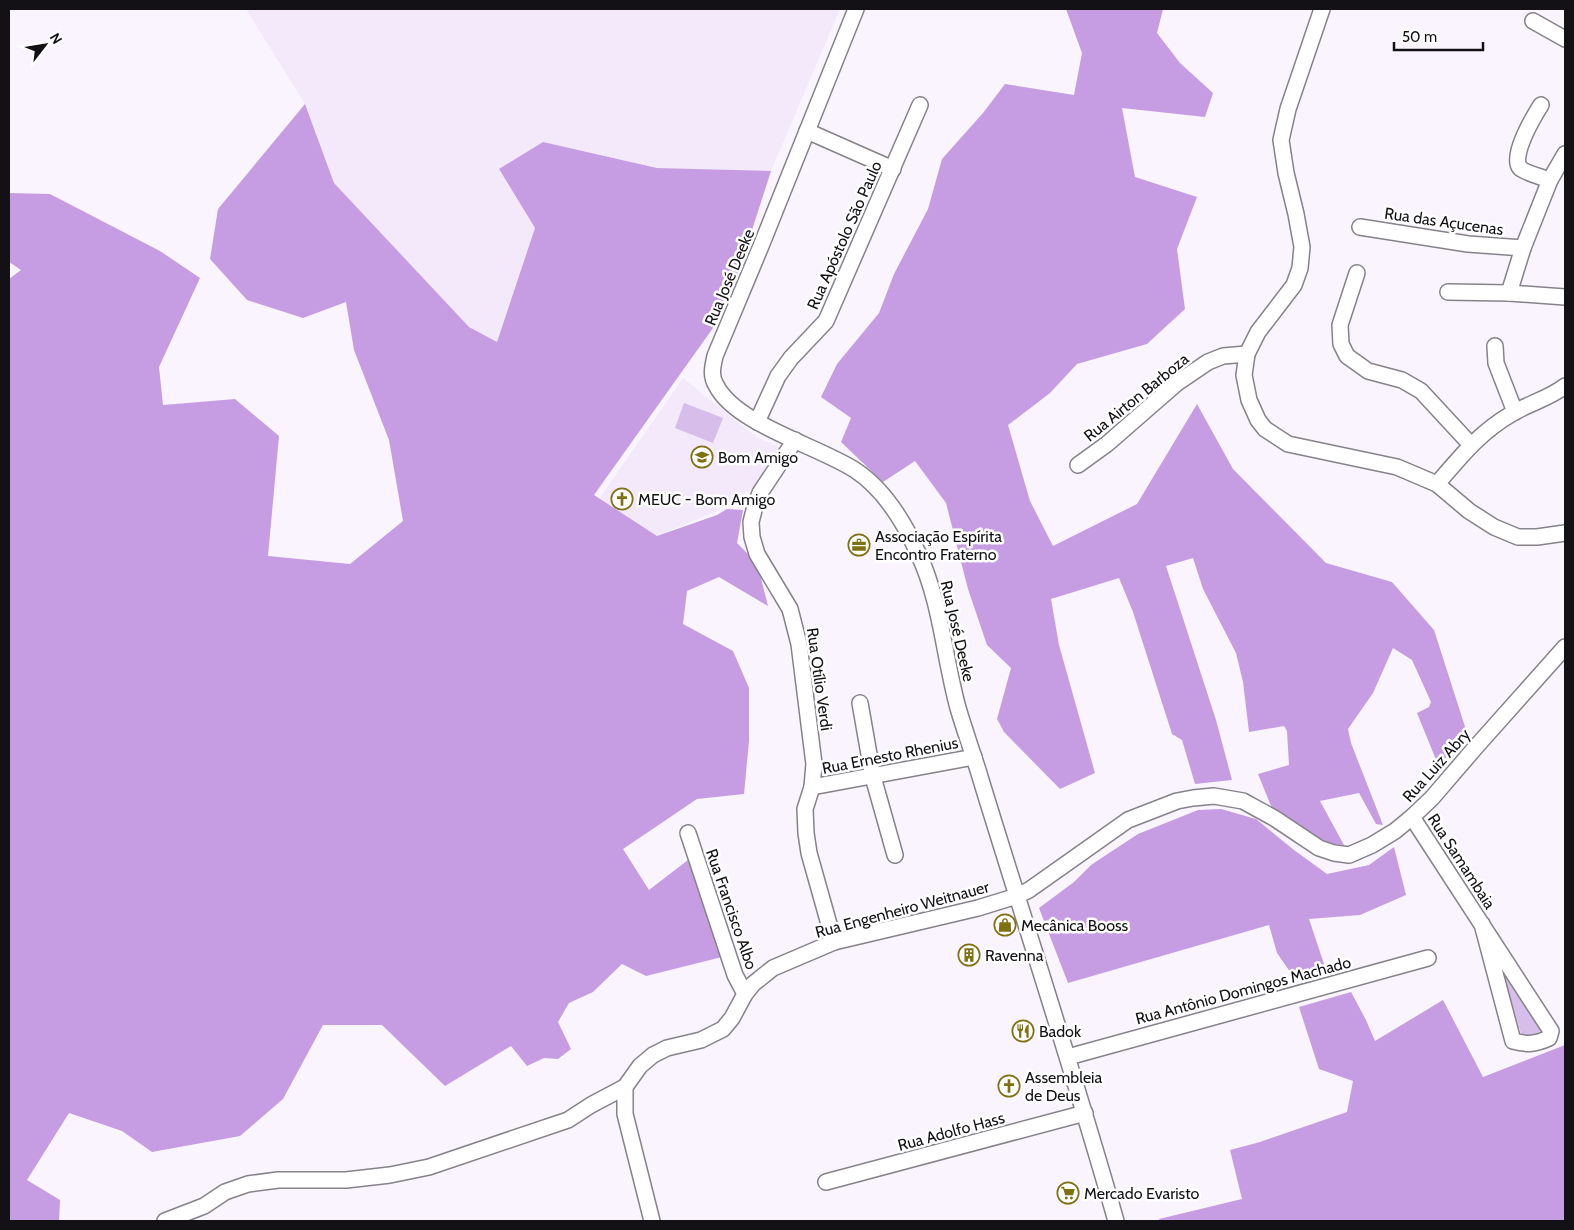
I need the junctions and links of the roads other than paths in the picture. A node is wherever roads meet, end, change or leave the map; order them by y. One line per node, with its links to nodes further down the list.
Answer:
1 (856, 9): 7 (street, Rua José Deeke)
2 (1322, 9): 18 (street)
3 (1533, 21): 4 (street)
4 (1565, 39)
5 (920, 105): 9 (street, Rua Apóstolo São Paulo)
6 (1541, 105): 10 (street)
7 (807, 131): 9 (street); 21 (street, Rua José Deeke)
8 (1565, 154): 10 (street)
9 (892, 169): 21 (street, Rua Apóstolo São Paulo)
10 (1550, 180): 12 (street)
11 (1360, 227): 12 (street, Rua das Açucenas)
12 (1522, 248): 15 (street)
13 (1357, 273): 23 (street)
14 (1448, 292): 15 (street)
15 (1509, 293): 16 (street)
16 (1565, 297)
17 (1495, 346): 20 (street)
18 (1247, 354): 24 (street, Rua Airton Barboza); 25 (street)
19 (1565, 386): 20 (street)
20 (1515, 412): 23 (street)
21 (757, 422): 22 (street, Rua José Deeke)
22 (796, 440): 29 (street, Rua José Deeke); 31 (street, Rua Otílio Verdi)
23 (1471, 445): 25 (street)
24 (1078, 465)
25 (1437, 484): 26 (street)
26 (1565, 533)
27 (1564, 651): 32 (street, Rua Luiz Abry)
28 (860, 703): 30 (street)
29 (974, 757): 30 (street, Rua Ernesto Rhenius); 35 (street, Rua José Deeke)
30 (873, 777): 31 (street, Rua Ernesto Rhenius); 34 (street)
31 (812, 787): 37 (street, Rua Otílio Verdi)
32 (1412, 817): 35 (street, Rua Luiz Abry); 36 (street, Rua Samambaia)
33 (688, 833): 39 (street, Rua Francisco Albo)
34 (895, 855)
35 (1017, 896): 37 (street, Rua Engenheiro Weitnauer); 40 (street, Rua José Deeke)
36 (1482, 924): 36 (street, Rua Samambaia)
37 (834, 942): 39 (street, Rua Engenheiro Weitnauer)
38 (1428, 958): 40 (street, Rua Antônio Domingos Machado)
39 (745, 994): 41 (street, Rua Engenheiro Weitnauer)
40 (1068, 1057): 42 (street, Rua José Deeke)
41 (625, 1087): 44 (street); 45 (street)
42 (1085, 1113): 43 (street, Rua Adolfo Hass); 46 (street, Rua José Deeke)
43 (826, 1182)
44 (165, 1221)
45 (652, 1221)
46 (1116, 1221)

